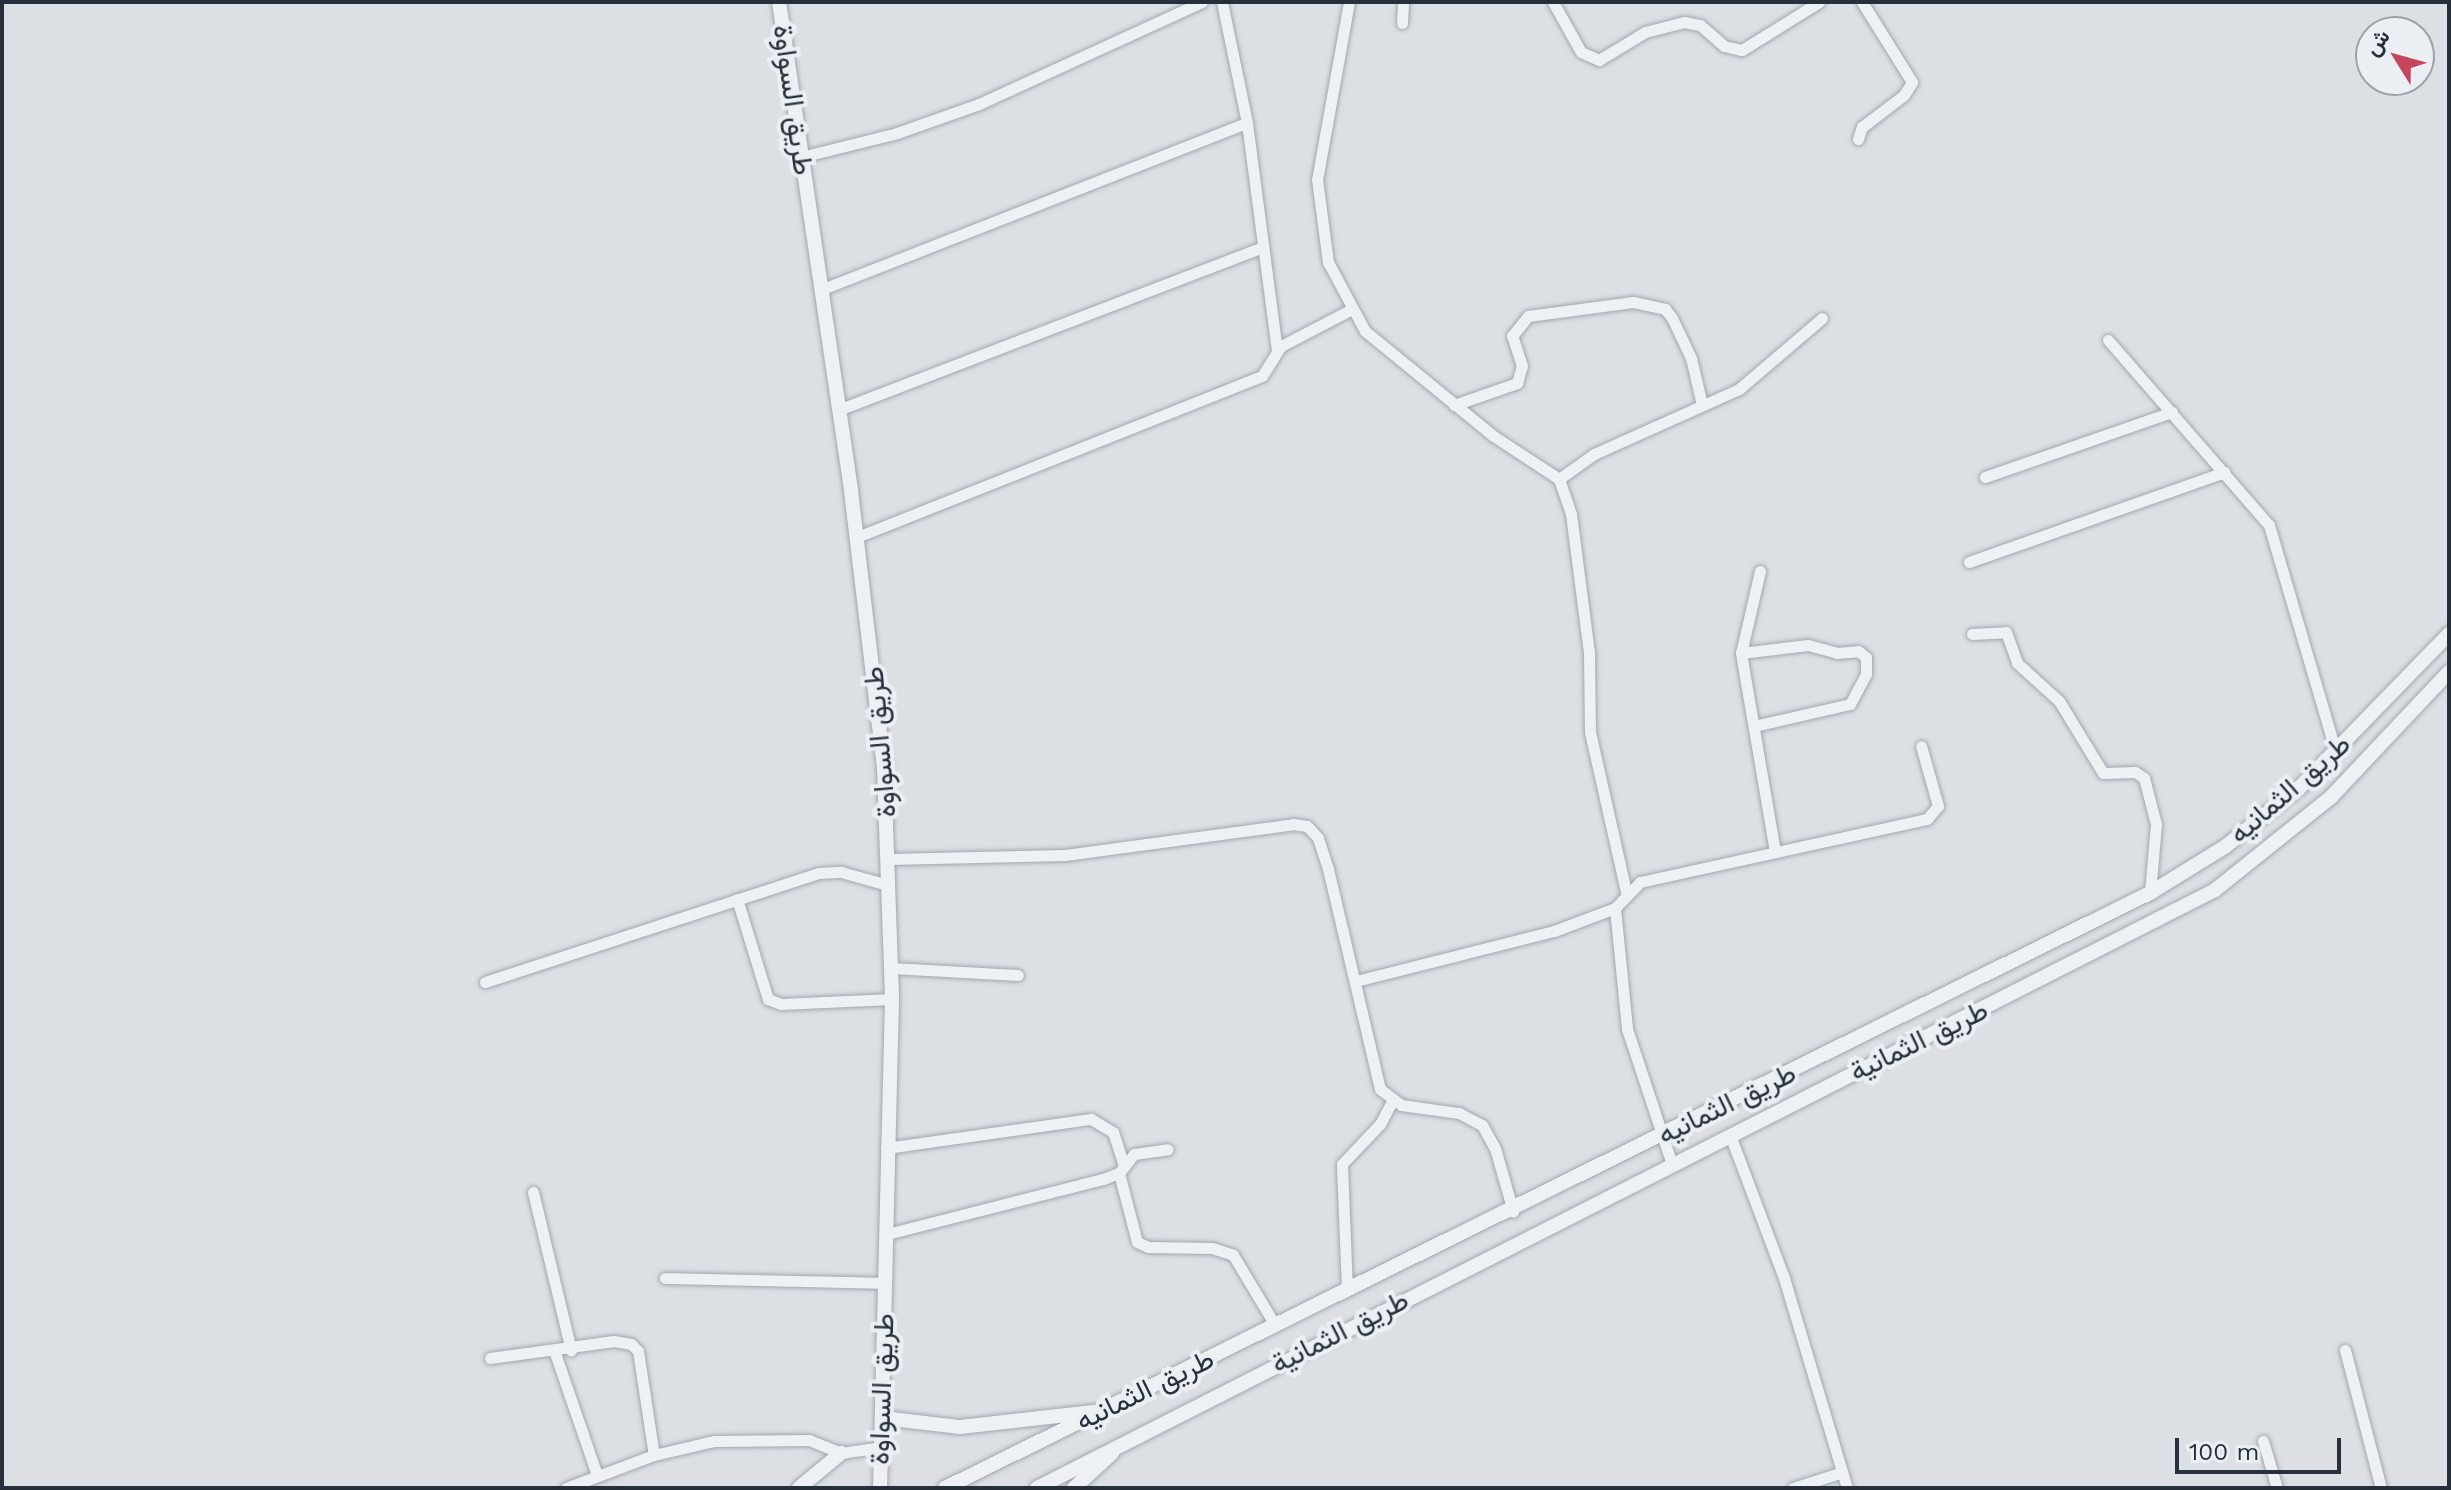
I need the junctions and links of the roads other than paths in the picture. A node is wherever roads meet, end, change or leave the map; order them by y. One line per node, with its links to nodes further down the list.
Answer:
1 (779, 2): 12 (street, طريق السواوة)
2 (1202, 2): 12 (street)
3 (1222, 2): 10 (street)
4 (1349, 2): 15 (street)
5 (1403, 2): 9 (street)
6 (1553, 2): 7 (street)
7 (1819, 2)
8 (1862, 2): 11 (street)
9 (1402, 23)
10 (1247, 123): 13 (street); 14 (street)
11 (1858, 139)
12 (801, 157): 14 (street, طريق السواوة)
13 (1262, 247): 18 (street); 21 (street)
14 (820, 290): 21 (street, طريق السواوة)
15 (1350, 310): 18 (street); 19 (street)
16 (1822, 318): 20 (street)
17 (2108, 340): 22 (street)
18 (1277, 351): 26 (street)
19 (1454, 405): 20 (street); 25 (street)
20 (1702, 405): 25 (street)
21 (838, 410): 26 (street, طريق السواوة)
22 (2172, 412): 23 (street); 24 (street)
23 (2225, 472): 27 (street); 35 (street)
24 (1985, 477)
25 (1559, 479): 39 (street)
26 (857, 537): 37 (street, طريق السواوة)
27 (1969, 562)
28 (1760, 571): 31 (street)
29 (1972, 634): 40 (street)
30 (2449, 634): 35 (street, طريق الثمانيه)
31 (1741, 653): 33 (street); 33 (street)
32 (2449, 672): 49 (street, طريق الثمانية)
33 (1754, 726): 36 (street)
34 (1921, 746): 36 (street)
35 (2336, 753): 40 (street, طريق الثمانيه)
36 (1775, 852): 39 (street)
37 (888, 859): 38 (street, طريق السواوة); 45 (street)
38 (888, 885): 41 (street); 43 (street, طريق السواوة)
39 (1626, 892): 42 (street)
40 (2150, 893): 50 (street, طريق الثمانيه)
41 (737, 899): 46 (street); 47 (street)
42 (1615, 908): 45 (street); 50 (street)
43 (891, 968): 44 (street); 47 (street, طريق السواوة)
44 (1018, 975)
45 (1356, 981): 48 (street)
46 (485, 982)
47 (892, 999): 51 (street, طريق السواوة)
48 (1392, 1101): 56 (street); 60 (street)
49 (1730, 1135): 53 (street, طريق الثمانية); 73 (street)
50 (1662, 1136): 53 (street); 56 (street, طريق الثمانيه)
51 (886, 1148): 54 (street); 57 (street, طريق السواوة)
52 (1168, 1149): 54 (street)
53 (1672, 1164): 69 (street, طريق الثمانية)
54 (1122, 1170): 57 (street); 61 (street)
55 (533, 1192): 62 (street)
56 (1513, 1211): 60 (street, طريق الثمانيه)
57 (887, 1234): 59 (street, طريق السواوة)
58 (665, 1278): 59 (street)
59 (885, 1283): 67 (street, طريق السواوة)
60 (1347, 1290): 61 (street, طريق الثمانيه)
61 (1275, 1325): 66 (street, طريق الثمانيه)
62 (571, 1350): 64 (street); 72 (street)
63 (2345, 1350): 84 (street)
64 (555, 1353): 65 (street); 74 (street)
65 (490, 1358)
66 (1106, 1410): 67 (street); 78 (street, طريق الثمانيه)
67 (883, 1418): 70 (street, طريق السواوة)
68 (2263, 1441): 83 (street)
69 (1118, 1446): 79 (street, طريق الثمانية); 80 (street)
70 (881, 1447): 71 (street); 77 (street, طريق السواوة)
71 (841, 1453): 72 (street); 76 (street)
72 (654, 1455): 74 (street)
73 (1840, 1473): 81 (street); 82 (street)
74 (597, 1475): 75 (street)
75 (566, 1488)
76 (799, 1488)
77 (880, 1488)
78 (945, 1488)
79 (1037, 1488)
80 (1074, 1488)
81 (1793, 1488)
82 (1847, 1488)
83 (2277, 1488)
84 (2381, 1488)

